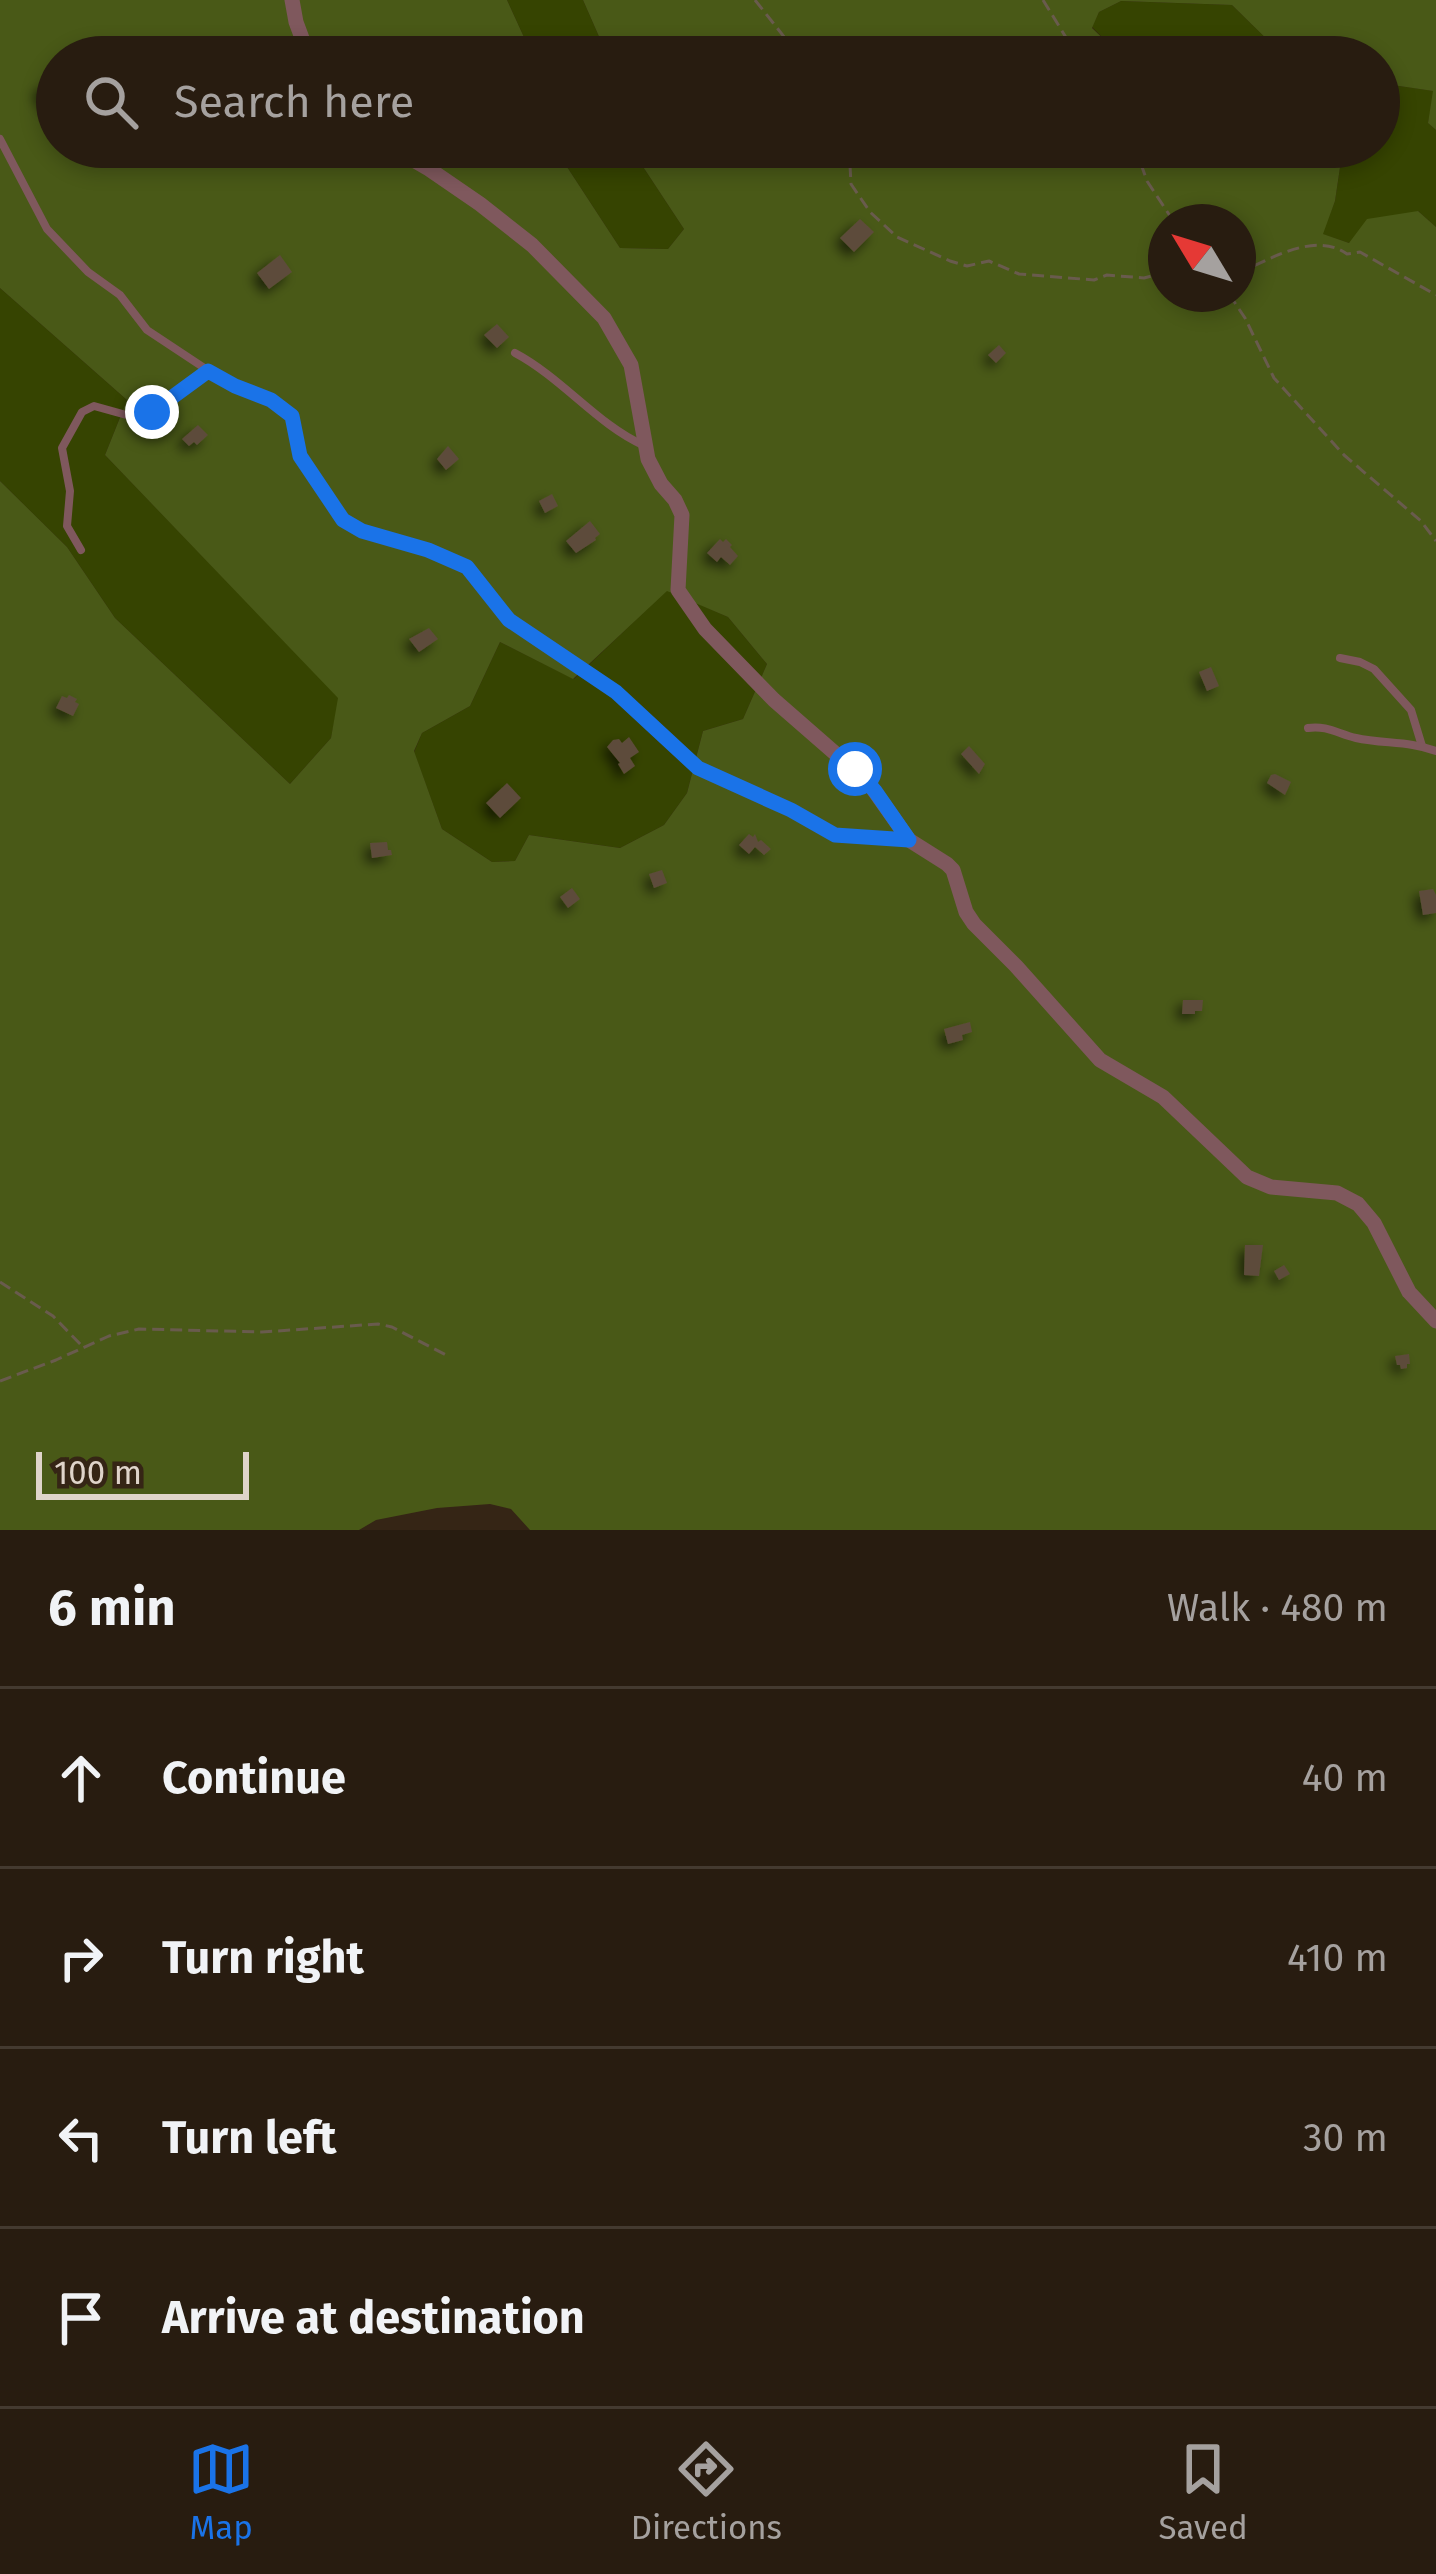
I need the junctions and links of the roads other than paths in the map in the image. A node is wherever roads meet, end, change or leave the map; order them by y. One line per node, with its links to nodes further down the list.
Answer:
1 (292, 0): 2 (street)
2 (301, 36)
3 (0, 139): 6 (lane)
4 (427, 168): 7 (street)
5 (515, 353): 7 (lane)
6 (208, 371): 8 (lane); 13 (lane)
7 (645, 445): 13 (street)
8 (81, 550)
9 (1340, 658): 11 (lane)
10 (1308, 728): 11 (lane)
11 (1422, 746): 12 (lane)
12 (1436, 751)
13 (909, 840): 14 (street)
14 (1436, 1321)

